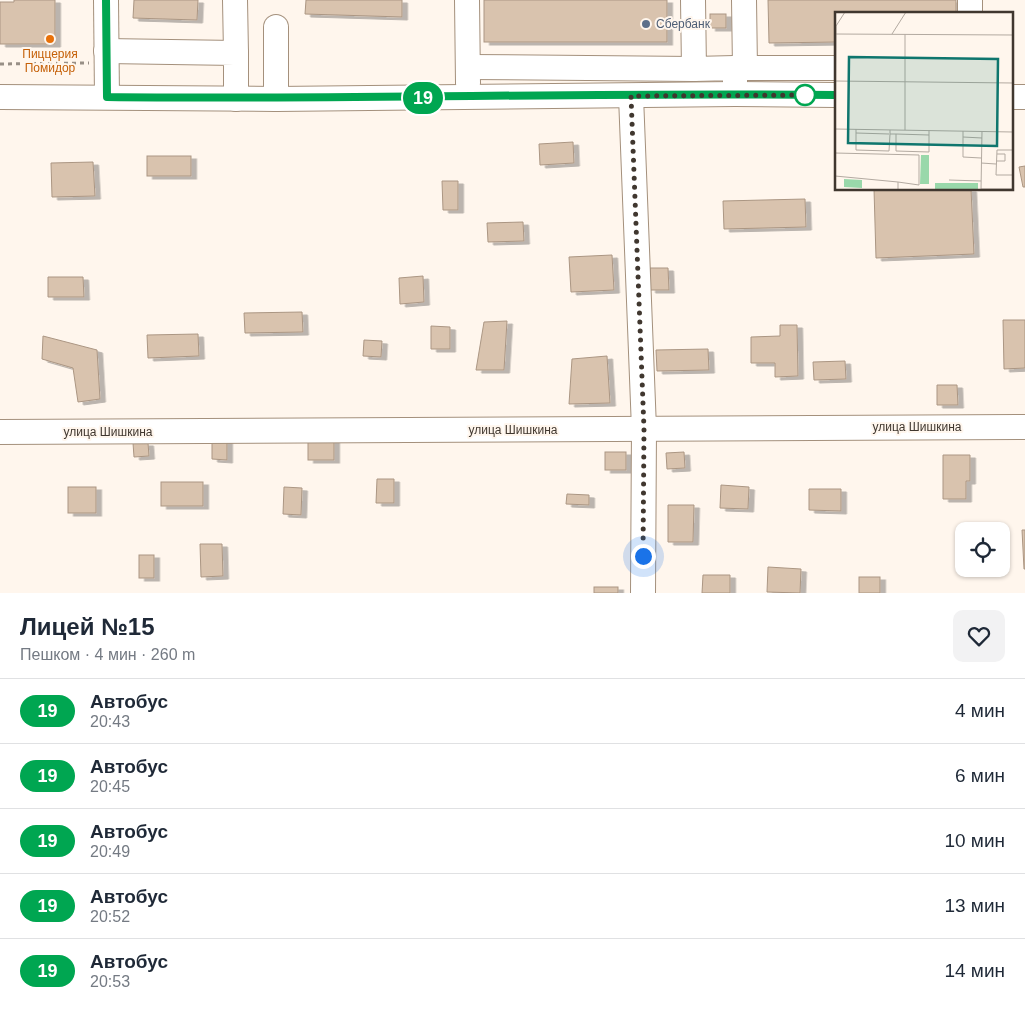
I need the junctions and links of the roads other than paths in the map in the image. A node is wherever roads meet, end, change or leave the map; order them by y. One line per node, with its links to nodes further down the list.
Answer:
1 (106, 0): 8 (street)
2 (236, 0): 7 (street)
3 (467, 0): 9 (street)
4 (693, 0): 12 (street)
5 (744, 0): 10 (street)
6 (276, 28): 22 (street)
7 (236, 53): 8 (street); 21 (street)
8 (106, 57): 17 (street)
9 (468, 66): 12 (street); 18 (street)
10 (740, 68): 11 (street); 12 (street); 13 (street)
11 (835, 68)
12 (694, 69)
13 (735, 94): 14 (street); 15 (street)
14 (835, 95)
15 (631, 96): 18 (street); 24 (street)
16 (0, 97): 17 (street)
17 (107, 97): 21 (street)
18 (469, 97): 22 (street)
19 (1012, 97): 20 (street)
20 (1025, 97)
21 (236, 98): 22 (street)
22 (276, 99)
23 (1025, 427): 24 (street, улица Шишкина)
24 (644, 429): 25 (street, улица Шишкина); 26 (street)
25 (0, 432)
26 (643, 593)

